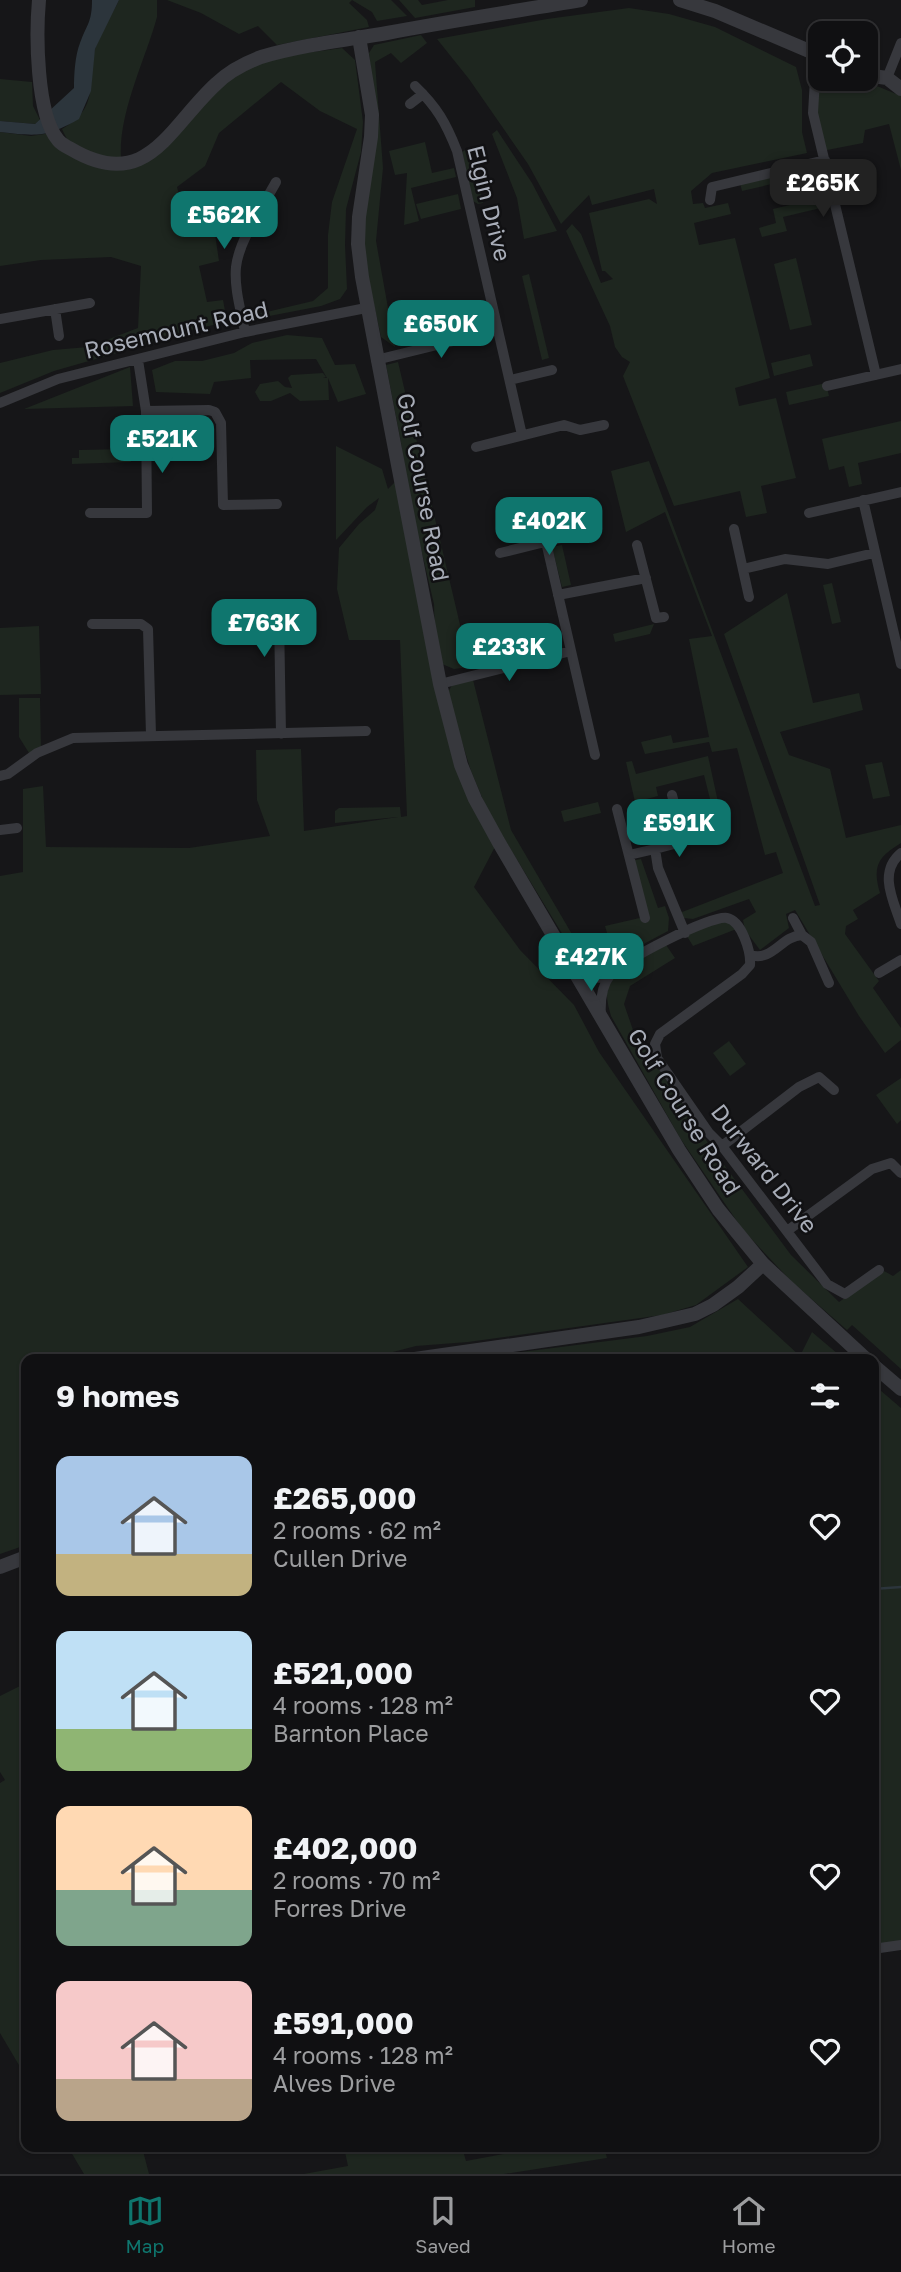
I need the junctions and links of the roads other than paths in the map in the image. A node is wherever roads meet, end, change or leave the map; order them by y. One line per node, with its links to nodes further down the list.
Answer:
1 (39, 0): 4 (street)
2 (581, 0): 4 (street)
3 (680, 0): 6 (street)
4 (359, 37): 16 (street, Golf Course Road)
5 (901, 43): 8 (street)
6 (808, 50)
7 (878, 77): 8 (street)
8 (887, 78): 9 (street)
9 (901, 89)
10 (814, 91): 12 (street)
11 (410, 104): 19 (street, Elgin Drive)
12 (825, 160): 14 (street); 26 (street)
13 (276, 182): 20 (street)
14 (710, 200)
15 (90, 303): 17 (street)
16 (366, 308): 20 (street, Rosemount Road); 23 (street, Golf Course Road)
17 (55, 309): 18 (street); 21 (street)
18 (0, 319)
19 (498, 330): 23 (street); 27 (street, Elgin Drive)
20 (245, 332): 22 (street, Rosemount Road)
21 (59, 336)
22 (138, 360): 29 (street, Rosemount Road); 30 (street)
23 (376, 360): 54 (street, Golf Course Road)
24 (901, 369): 26 (street)
25 (552, 370): 27 (street)
26 (877, 374): 28 (street)
27 (510, 380): 32 (street, Elgin Drive)
28 (827, 386)
29 (0, 403)
30 (146, 411): 36 (street); 37 (street)
31 (604, 425): 32 (street)
32 (522, 435): 33 (street)
33 (476, 447)
34 (901, 492): 35 (street)
35 (863, 500): 38 (street); 44 (street)
36 (277, 504)
37 (90, 513)
38 (809, 513)
39 (734, 529): 45 (street)
40 (589, 531): 41 (street)
41 (546, 542): 43 (street); 47 (street)
42 (637, 545): 46 (street)
43 (500, 552)
44 (874, 553): 45 (street); 53 (street)
45 (743, 569): 48 (street)
46 (646, 578): 47 (street); 50 (street)
47 (558, 595): 52 (street)
48 (749, 597)
49 (221, 612): 56 (street)
50 (664, 617)
51 (92, 624): 57 (street)
52 (571, 651): 54 (street); 58 (street)
53 (901, 664)
54 (440, 684): 75 (street, Golf Course Road)
55 (366, 731): 56 (street)
56 (281, 733): 57 (street)
57 (150, 735): 59 (street)
58 (595, 755)
59 (0, 776)
60 (672, 795): 64 (street)
61 (617, 809): 65 (street)
62 (18, 828): 63 (street)
63 (0, 830)
64 (655, 849): 65 (street); 70 (street)
65 (629, 855): 67 (street)
66 (897, 857): 69 (street)
67 (645, 918)
68 (793, 918): 71 (street)
69 (901, 924)
70 (685, 933): 72 (street); 76 (street)
71 (802, 935): 72 (street); 77 (street)
72 (750, 955): 80 (street, Durward Drive)
73 (901, 960): 74 (street)
74 (879, 973)
75 (576, 975): 76 (street); 78 (street, Golf Course Road)
76 (609, 976): 78 (street)
77 (829, 983)
78 (602, 1020): 83 (street, Golf Course Road)
79 (834, 1090): 80 (street)
80 (722, 1146): 82 (street, Durward Drive)
81 (901, 1173): 82 (street)
82 (787, 1231): 84 (street, Durward Drive)
83 (763, 1264): 85 (street); 86 (street, Golf Course Road)
84 (879, 1269)
85 (450, 1354)
86 (860, 1354)
87 (879, 1370): 88 (street)
88 (901, 1389)
89 (21, 1559): 90 (street)
90 (0, 1567)
91 (901, 1945): 92 (street)
92 (879, 1948)

